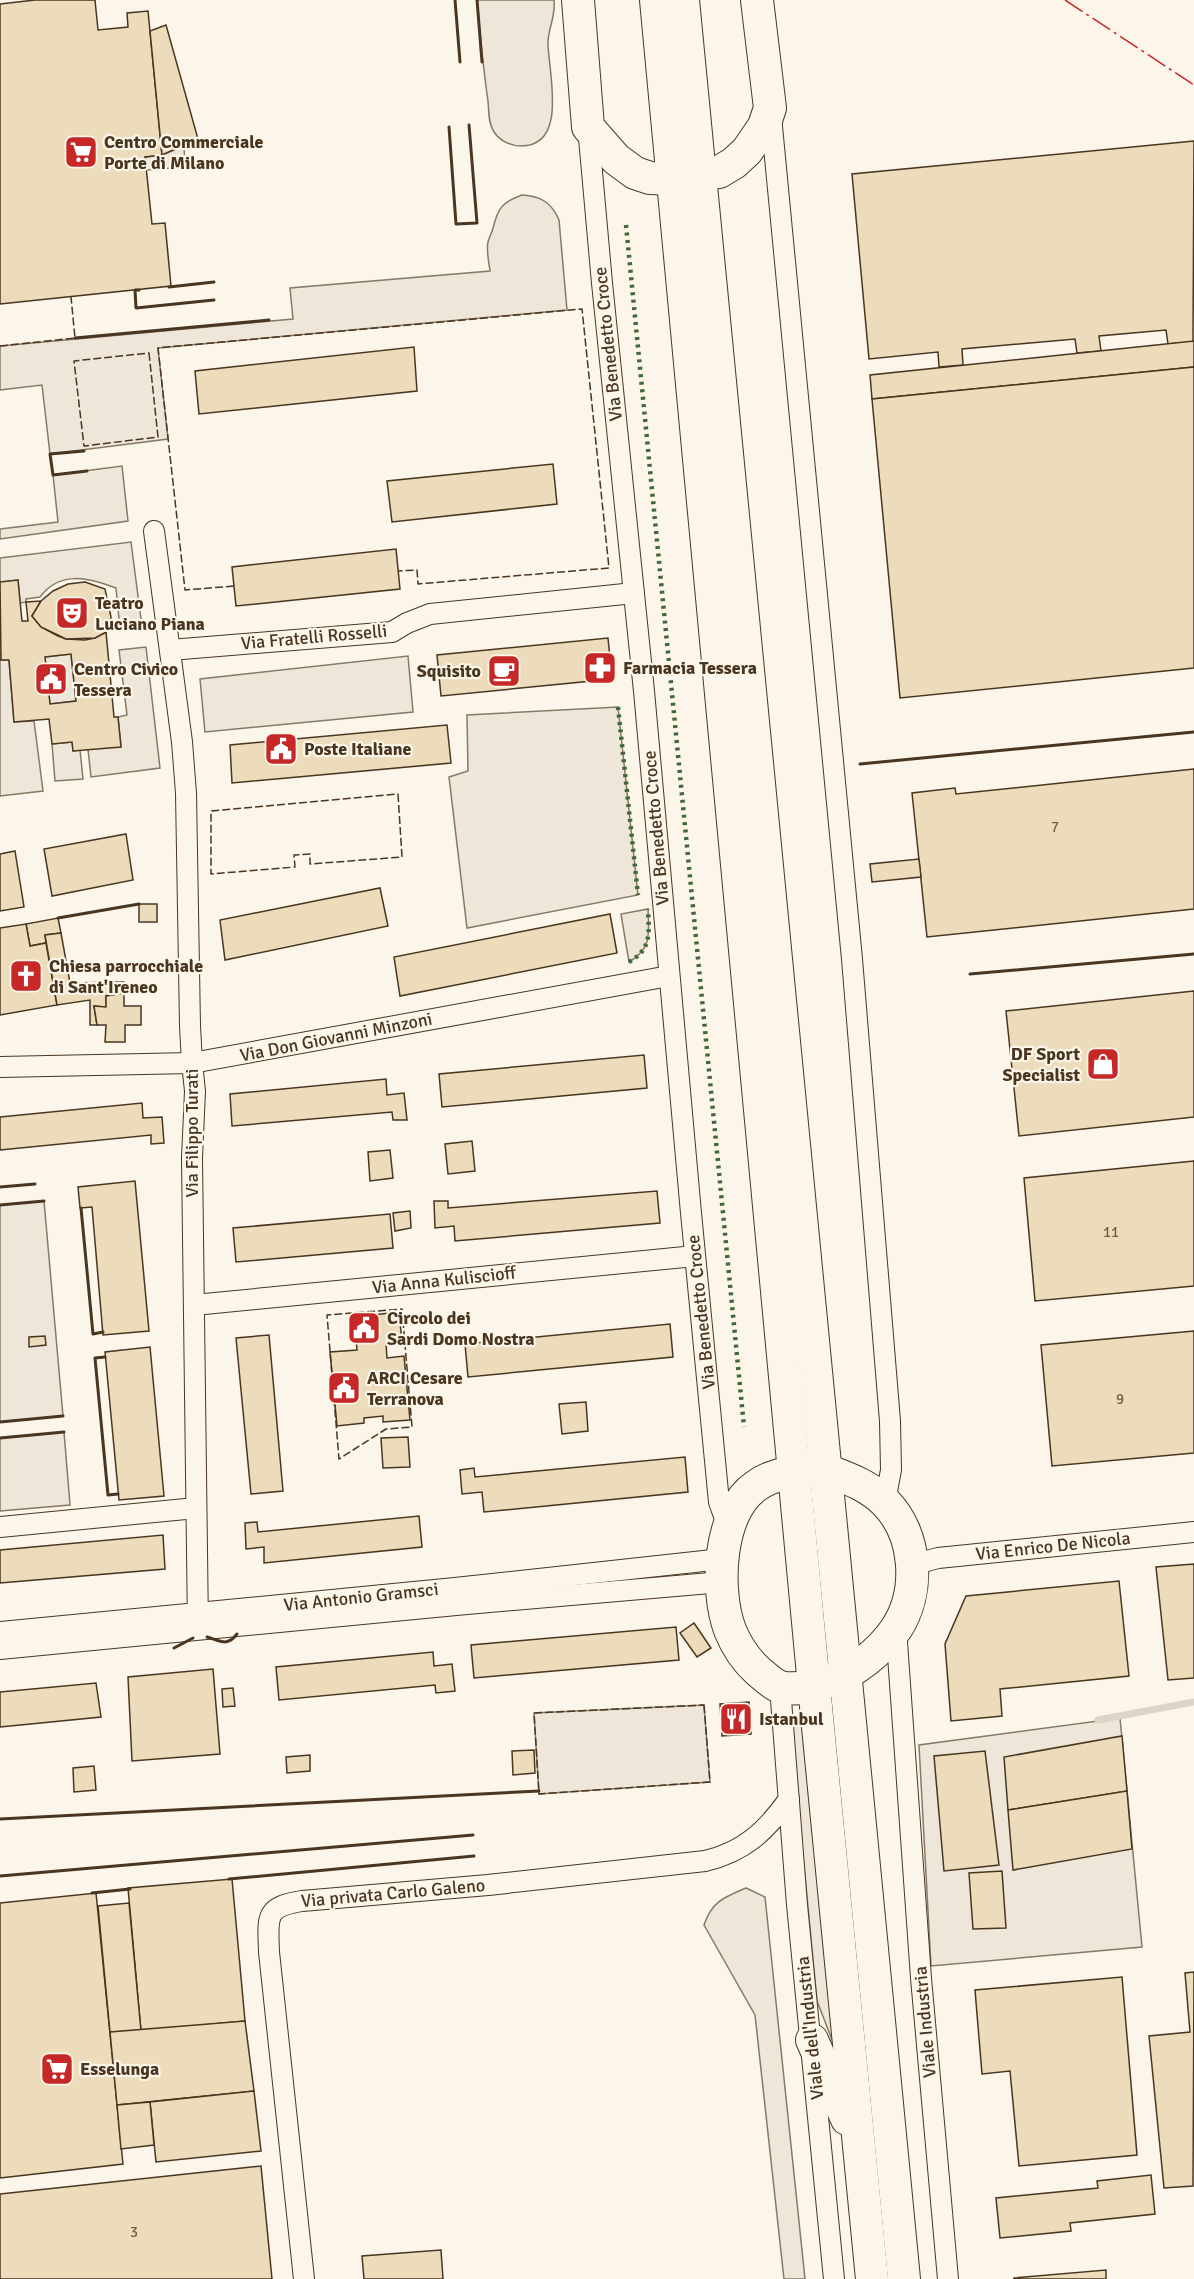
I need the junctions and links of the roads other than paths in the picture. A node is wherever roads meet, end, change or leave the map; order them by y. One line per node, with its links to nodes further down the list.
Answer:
1 (578, 0): 6 (main road, Via Benedetto Croce)
2 (656, 0): 7 (main road)
3 (683, 0): 7 (main road)
4 (757, 0): 5 (main road)
5 (770, 108): 7 (main road); 18 (street)
6 (588, 127): 7 (main road); 9 (street, Via Benedetto Croce)
7 (687, 177): 16 (main road); 17 (main road)
8 (154, 531): 10 (street, Via Filippo Turati)
9 (634, 593): 10 (street, Via Fratelli Rosselli); 11 (street, Via Benedetto Croce)
10 (170, 650): 12 (street, Via Filippo Turati)
11 (669, 976): 12 (street, Via Don Giovanni Minzoni); 14 (street, Via Benedetto Croce)
12 (192, 1063): 13 (street, Via Don Giovanni Minzoni); 15 (street, Via Filippo Turati)
13 (0, 1067)
14 (695, 1256): 15 (street, Via Anna Kuliscioff); 21 (street, Via Benedetto Croce)
15 (194, 1305): 19 (street, Via Filippo Turati)
16 (826, 1470): 17 (main road); 18 (main road); 29 (main road)
17 (794, 1471): 21 (main road); 30 (main road)
18 (885, 1502): 23 (main road)
19 (196, 1508): 20 (street); 25 (street, Via Filippo Turati)
20 (0, 1527)
21 (728, 1527): 24 (main road)
22 (1194, 1532): 23 (street, Via Enrico De Nicola)
23 (912, 1565): 26 (main road)
24 (722, 1570): 25 (street, Via Antonio Gramsci); 31 (main road)
25 (199, 1620): 27 (street, Via Antonio Gramsci); 28 (street, Via Antonio Gramsci)
26 (896, 1628): 29 (main road); 39 (street, Viale Industria)
27 (0, 1632)
28 (0, 1649)
29 (846, 1676): 30 (main road); 38 (main road)
30 (814, 1686): 31 (main road); 34 (main road)
31 (780, 1687): 32 (street, Viale dell'Industria)
32 (789, 1799): 33 (street, Viale dell'Industria); 35 (street, Via privata Carlo Galeno)
33 (812, 2040): 34 (main road); 36 (street, Viale dell'Industria)
34 (858, 2144): 37 (main road)
35 (304, 2279)
36 (834, 2279)
37 (872, 2279)
38 (904, 2279)
39 (948, 2279)

